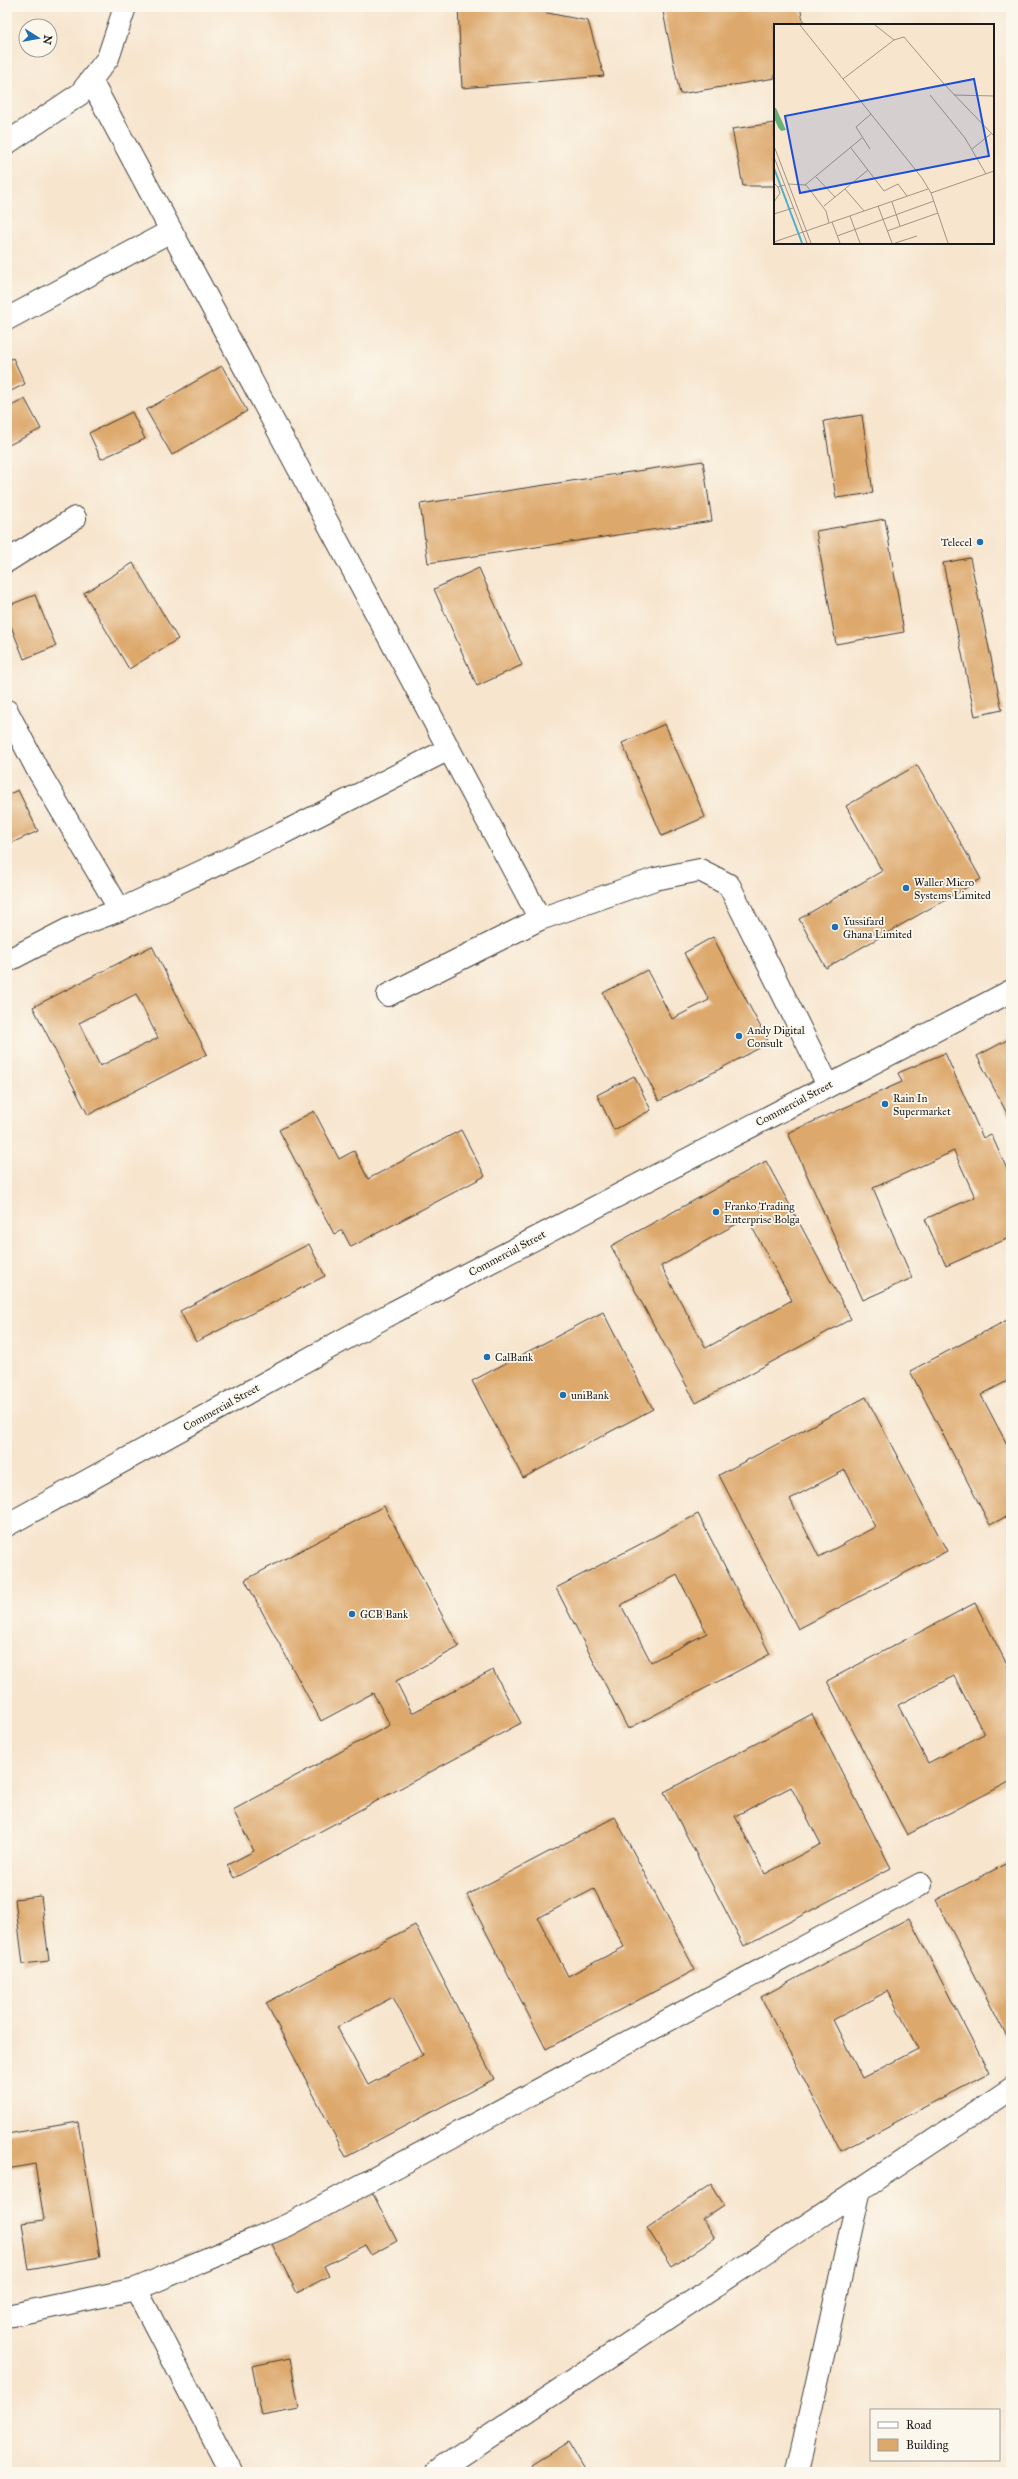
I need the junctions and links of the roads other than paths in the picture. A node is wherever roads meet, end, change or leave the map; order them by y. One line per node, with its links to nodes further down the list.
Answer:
1 (125, 7): 2 (street)
2 (91, 80): 3 (street); 4 (street)
3 (7, 143)
4 (171, 231): 5 (street); 9 (street)
5 (7, 318)
6 (75, 518): 7 (street)
7 (7, 561)
8 (7, 710): 10 (street)
9 (449, 749): 10 (street); 11 (street)
10 (120, 910): 12 (street)
11 (540, 919): 14 (street); 15 (street)
12 (7, 961)
13 (1011, 991): 15 (street, Commercial Street)
14 (388, 995)
15 (828, 1085): 16 (street, Commercial Street)
16 (7, 1525)
17 (921, 1884): 20 (street)
18 (1011, 2089): 19 (street)
19 (860, 2189): 23 (street); 24 (street)
20 (136, 2289): 21 (street); 22 (street)
21 (7, 2316)
22 (231, 2472)
23 (436, 2472)
24 (797, 2472)

